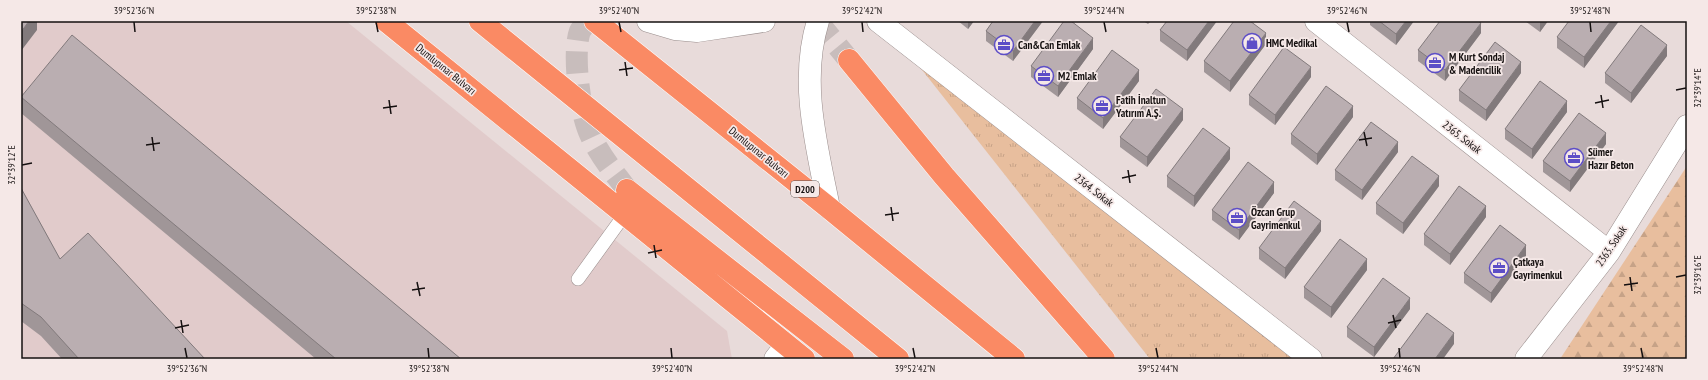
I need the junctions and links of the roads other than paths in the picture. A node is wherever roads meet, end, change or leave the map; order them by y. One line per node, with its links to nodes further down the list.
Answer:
1 (386, 21): 13 (highway, Dumlupınar Bulvarı)
2 (480, 21): 19 (highway)
3 (595, 21): 12 (highway, Dumlupınar Bulvarı / D200)
4 (648, 21): 5 (street)
5 (764, 21)
6 (818, 21): 12 (street)
7 (878, 21): 22 (street, 2364. Sokak)
8 (1316, 21): 14 (street, 2365. Sokak)
9 (849, 60): 21 (highway)
10 (1687, 126): 14 (street, 2363. Sokak)
11 (627, 190): 18 (highway)
12 (829, 208): 20 (highway, Dumlupınar Bulvarı / D200)
13 (624, 214): 15 (lane); 16 (highway, Dumlupınar Bulvarı)
14 (1609, 252): 23 (street, 2363. Sokak)
15 (578, 279)
16 (781, 352): 17 (highway, Dumlupınar Bulvarı)
17 (804, 359)
18 (843, 359)
19 (898, 359)
20 (1014, 359)
21 (1104, 359)
22 (1312, 359)
23 (1526, 359)

